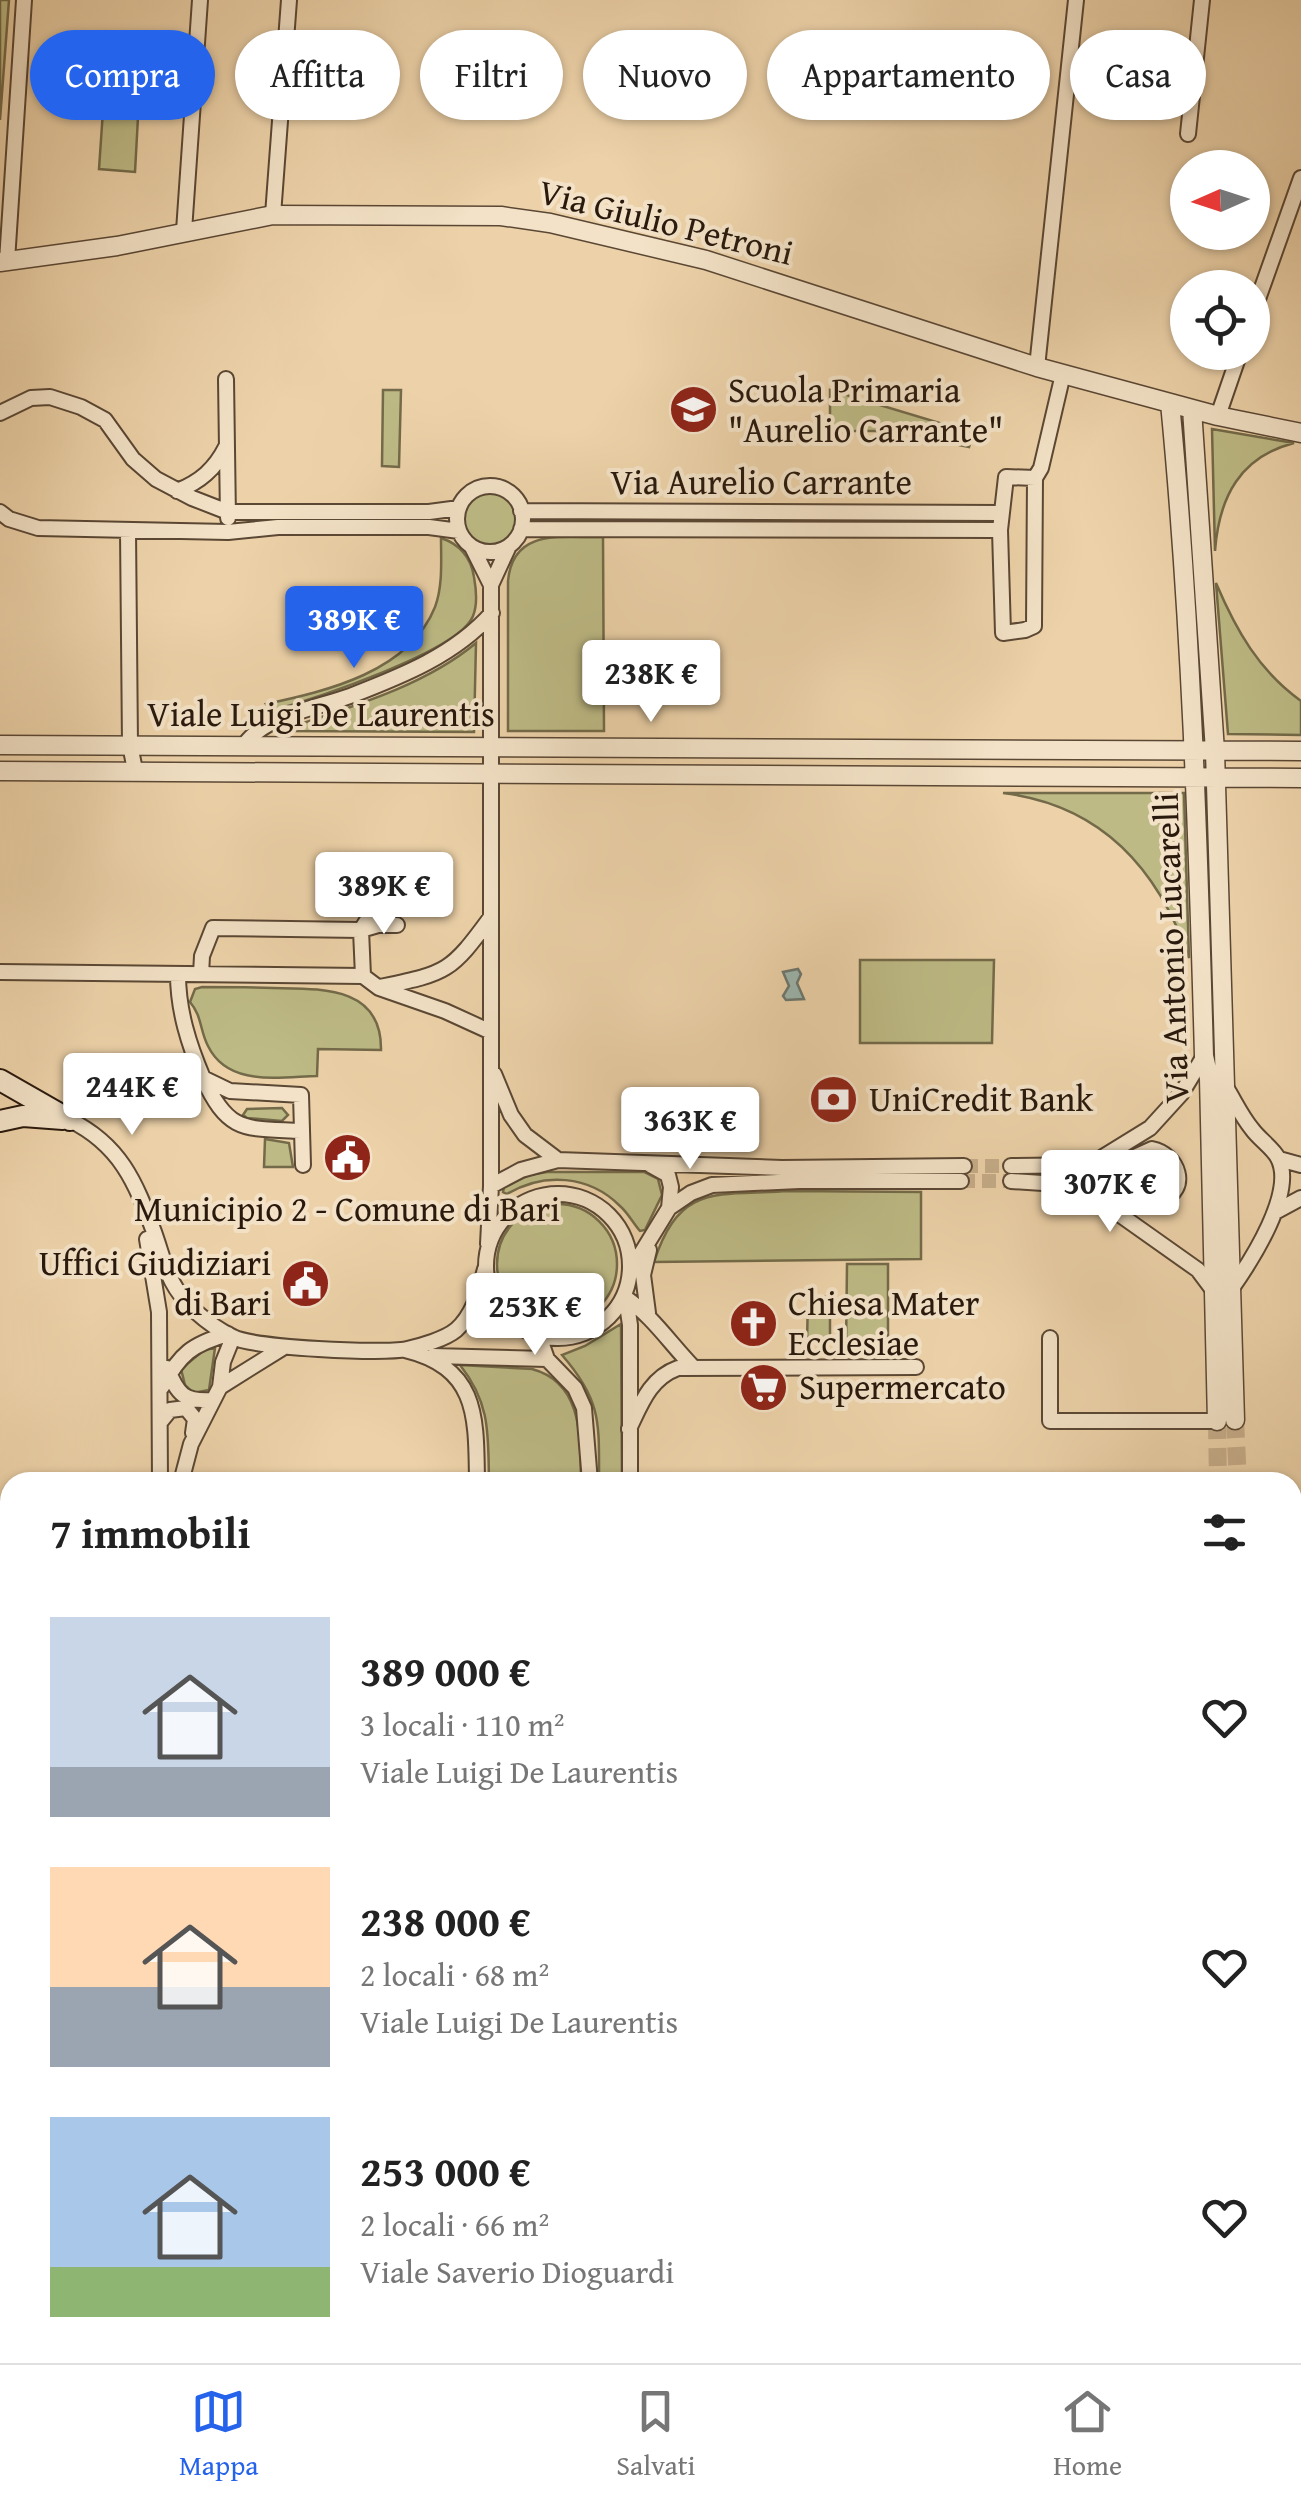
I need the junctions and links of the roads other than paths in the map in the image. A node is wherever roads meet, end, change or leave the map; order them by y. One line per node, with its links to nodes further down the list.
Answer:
1 (24, 0): 11 (street)
2 (200, 0): 10 (street)
3 (289, 0): 8 (street)
4 (1076, 0): 13 (street)
5 (1202, 0): 6 (street)
6 (1188, 134)
7 (1301, 178): 9 (street)
8 (274, 215): 10 (street, Via Giulio Petroni); 13 (street, Via Giulio Petroni)
9 (1293, 222): 12 (street)
10 (184, 231): 11 (street, Via Giulio Petroni)
11 (4, 262)
12 (1270, 275)
13 (1037, 366): 15 (street, Via Giulio Petroni)
14 (1234, 370): 20 (street)
15 (1063, 374): 17 (street, Via Giulio Petroni); 23 (street)
16 (226, 379): 22 (street)
17 (1170, 403): 18 (street, Via Giulio Petroni); 43 (street, Via Antonio Lucarelli)
18 (1192, 409): 20 (street, Via Giulio Petroni); 44 (street, Via Antonio Lucarelli)
19 (0, 412): 24 (street)
20 (1218, 416): 21 (street, Via Giulio Petroni)
21 (1301, 432)
22 (227, 446): 24 (street); 28 (street)
23 (1035, 478): 29 (street); 32 (street)
24 (177, 491): 28 (street)
25 (459, 508): 26 (street); 28 (street); 34 (street)
26 (522, 511): 29 (street, Via Aurelio Carrante); 30 (street)
27 (0, 512): 31 (street)
28 (228, 512): 33 (street)
29 (1001, 513): 32 (street)
30 (521, 529): 32 (street, Via Aurelio Carrante); 35 (street)
31 (128, 530): 33 (street); 41 (street)
32 (1000, 530)
33 (228, 532): 34 (street)
34 (459, 532): 36 (street)
35 (509, 546): 36 (street); 37 (street)
36 (472, 547): 37 (street)
37 (492, 584): 38 (street)
38 (492, 613): 39 (street); 42 (street)
39 (245, 744): 41 (street, Viale Luigi De Laurentis); 42 (street, Viale Luigi De Laurentis); 48 (street)
40 (0, 745): 41 (street, Viale Luigi De Laurentis)
41 (130, 745): 47 (street)
42 (492, 748): 43 (street, Viale Luigi De Laurentis); 49 (street)
43 (1195, 751): 44 (street, Viale Luigi De Laurentis); 50 (street, Via Antonio Lucarelli)
44 (1215, 751): 45 (street, Viale Luigi De Laurentis); 50 (street, Via Antonio Lucarelli)
45 (1301, 751)
46 (0, 770): 47 (street, Viale Luigi De Laurentis)
47 (135, 770): 48 (street, Viale Luigi De Laurentis)
48 (244, 772): 49 (street, Viale Luigi De Laurentis)
49 (492, 775): 50 (street, Viale Luigi De Laurentis); 53 (street)
50 (1206, 778): 51 (street, Viale Luigi De Laurentis); 62 (street, Via Antonio Lucarelli); 67 (street, Via Antonio Lucarelli)
51 (1301, 778)
52 (374, 898): 55 (street)
53 (492, 916): 60 (street); 61 (street)
54 (397, 925): 55 (street)
55 (362, 930): 58 (street); 59 (street)
56 (0, 972): 57 (street)
57 (178, 974): 58 (street); 64 (street)
58 (201, 974): 59 (street)
59 (363, 976): 60 (street)
60 (379, 988): 61 (street)
61 (492, 1032): 63 (street)
62 (1204, 1056): 65 (street, Via Antonio Lucarelli); 77 (street)
63 (491, 1064): 74 (street); 79 (street)
64 (203, 1078): 68 (street); 71 (street)
65 (1210, 1078): 67 (street); 90 (street, Via Antonio Lucarelli)
66 (0, 1080): 69 (main road)
67 (1227, 1089): 73 (street); 89 (street, Via Antonio Lucarelli)
68 (250, 1094): 71 (street); 72 (street)
69 (70, 1120): 70 (main road); 82 (street)
70 (0, 1121)
71 (234, 1124): 72 (street)
72 (300, 1131): 76 (street)
73 (1279, 1159): 78 (street); 84 (street)
74 (558, 1160): 75 (street); 79 (street)
75 (649, 1164): 83 (street); 83 (street)
76 (303, 1165)
77 (1090, 1165): 80 (street); 80 (street)
78 (1301, 1165)
79 (491, 1186): 86 (street)
80 (1085, 1190): 90 (street)
81 (1301, 1198): 84 (street)
82 (141, 1204): 94 (street); 98 (street)
83 (669, 1208): 85 (street)
84 (1275, 1212): 89 (street)
85 (656, 1228): 88 (street); 92 (street)
86 (488, 1244): 87 (street); 88 (street)
87 (485, 1269): 93 (street); 95 (street)
88 (630, 1271): 91 (street)
89 (1232, 1288): 90 (street); 108 (street, Via Antonio Lucarelli)
90 (1213, 1290): 108 (street, Via Antonio Lucarelli)
91 (626, 1298): 92 (street); 95 (street); 110 (street)
92 (648, 1314): 103 (street)
93 (453, 1333): 99 (street); 101 (street)
94 (230, 1336): 97 (street); 105 (street); 107 (street)
95 (539, 1336): 102 (street)
96 (1050, 1338): 108 (street)
97 (284, 1347): 99 (street); 107 (street)
98 (160, 1349): 105 (street); 106 (street)
99 (404, 1350): 100 (street)
100 (431, 1356): 101 (street); 114 (street)
101 (451, 1356): 102 (street)
102 (547, 1359): 115 (street)
103 (693, 1367): 104 (street); 110 (street)
104 (916, 1367)
105 (169, 1374): 106 (street); 107 (street)
106 (161, 1390): 109 (street)
107 (216, 1393): 111 (street)
108 (1226, 1420)
109 (161, 1421): 111 (street); 112 (street)
110 (630, 1430): 116 (street)
111 (191, 1444): 113 (street)
112 (160, 1472)
113 (184, 1472)
114 (477, 1472)
115 (589, 1472)
116 (630, 1472)

